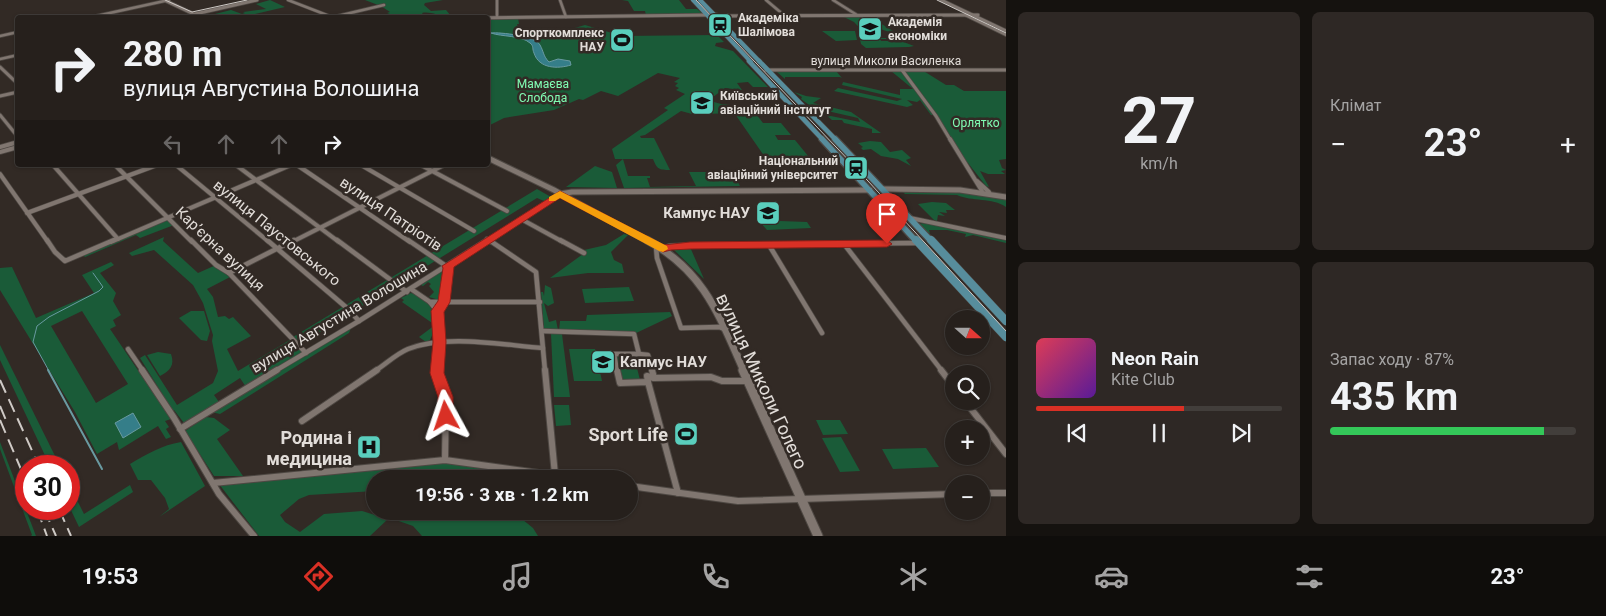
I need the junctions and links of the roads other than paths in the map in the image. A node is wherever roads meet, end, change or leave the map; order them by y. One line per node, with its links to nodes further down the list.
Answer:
1 (167, 0): 14 (main road); 15 (street)
2 (249, 0): 14 (main road)
3 (257, 0): 14 (main road)
4 (288, 0): 18 (street)
5 (497, 0): 28 (street)
6 (560, 0): 29 (street)
7 (693, 0): 23 (main road)
8 (699, 0): 23 (main road)
9 (766, 0): 24 (street)
10 (833, 0): 25 (street)
11 (941, 0): 21 (main road)
12 (946, 0): 22 (main road)
13 (384, 5): 19 (street)
14 (193, 13): 16 (street); 17 (main road)
15 (100, 15)
16 (188, 15)
17 (197, 15)
18 (326, 15)
19 (340, 15)
20 (965, 15): 21 (street); 25 (street); 33 (street)
21 (972, 15): 22 (street); 30 (main road)
22 (978, 15): 30 (main road)
23 (714, 16): 24 (street); 29 (street); 37 (main road); 67 (main road)
24 (785, 16): 25 (street)
25 (857, 16)
26 (490, 17): 28 (street)
27 (490, 17): 28 (street)
28 (497, 17): 29 (street)
29 (566, 17)
30 (1006, 30)
31 (15, 33): 32 (street)
32 (0, 36)
33 (1006, 36)
34 (15, 56): 35 (street)
35 (0, 59)
36 (0, 67): 40 (street)
37 (766, 70): 38 (street, вулиця Миколи Василенка); 66 (main road)
38 (902, 70): 39 (street, вулиця Миколи Василенка); 63 (street)
39 (1006, 70)
40 (15, 81)
41 (15, 93): 42 (street)
42 (0, 96)
43 (0, 115): 44 (street)
44 (15, 133)
45 (15, 143): 46 (street)
46 (0, 147)
47 (15, 148): 48 (street)
48 (0, 152)
49 (490, 159): 71 (main road)
50 (55, 167): 70 (street)
51 (117, 167): 62 (street, Карʼєрна вулиця)
52 (151, 167): 62 (street)
53 (178, 167): 73 (street, вулиця Паустовського)
54 (239, 167): 64 (street)
55 (286, 167): 64 (street)
56 (300, 167): 74 (street, вулиця Патріотів)
57 (365, 167): 65 (street)
58 (425, 167): 60 (street)
59 (440, 167): 60 (street)
60 (432, 171): 65 (street); 75 (street)
61 (0, 174): 76 (street)
62 (126, 176): 70 (street); 77 (street, Карʼєрна вулиця)
63 (974, 177): 68 (street); 69 (street)
64 (256, 180): 73 (street); 80 (street)
65 (400, 187): 74 (street); 81 (street)
66 (883, 189): 68 (street); 78 (main road)
67 (870, 190): 71 (main road); 85 (main road)
68 (982, 191): 69 (street)
69 (989, 192): 72 (street)
70 (80, 193): 76 (street); 83 (street)
71 (560, 194): 79 (street, вулиця Августина Волошина); 87 (main road, вулиця Миколи Голего)
72 (1006, 196)
73 (214, 198): 77 (street); 89 (street, вулиця Паустовського)
74 (361, 208): 80 (street); 92 (street, вулиця Патріотів)
75 (507, 211)
76 (27, 213): 83 (street)
77 (168, 217): 83 (street); 93 (street, Карʼєрна вулиця)
78 (908, 218): 82 (street); 100 (main road)
79 (521, 219): 84 (street, вулиця Августина Волошина); 91 (street)
80 (320, 228): 89 (street); 94 (street)
81 (474, 231)
82 (1006, 238)
83 (118, 239)
84 (487, 239): 92 (street, вулиця Августина Волошина); 97 (street)
85 (920, 243): 86 (street); 104 (main road)
86 (844, 244): 88 (street); 110 (street)
87 (656, 245): 90 (main road, вулиця Миколи Голего); 101 (street)
88 (769, 245): 90 (street); 103 (street)
89 (278, 249): 93 (street); 99 (street, вулиця Паустовського)
90 (663, 249): 101 (main road, вулиця Миколи Голего)
91 (584, 253)
92 (448, 266): 94 (street, вулиця Августина Волошина); 96 (street)
93 (229, 273): 108 (street, Карʼєрна вулиця)
94 (409, 290): 95 (street); 99 (street, вулиця Августина Волошина)
95 (430, 302): 96 (street); 98 (street)
96 (444, 302): 97 (street); 98 (street)
97 (540, 302): 102 (street)
98 (437, 311): 105 (street)
99 (359, 321): 108 (street, вулиця Августина Волошина)
100 (1006, 322)
101 (726, 330): 112 (main road, вулиця Миколи Голего)
102 (542, 331): 106 (street); 109 (street)
103 (822, 333)
104 (1006, 337)
105 (440, 342): 106 (street); 115 (street); 118 (street)
106 (543, 348): 120 (street)
107 (128, 349): 116 (street)
108 (306, 353): 116 (street, вулиця Августина Волошина)
109 (639, 354): 111 (street); 113 (street)
110 (945, 375)
111 (654, 378): 112 (street); 113 (street)
112 (747, 381): 127 (main road, вулиця Миколи Голего)
113 (648, 382): 123 (street)
114 (972, 410): 117 (street)
115 (302, 421)
116 (180, 429): 121 (street)
117 (1006, 454)
118 (445, 460): 119 (street); 121 (street)
119 (518, 470)
120 (555, 470)
121 (213, 483): 128 (street)
122 (638, 487): 123 (street)
123 (678, 493): 127 (street)
124 (1006, 493): 126 (street)
125 (945, 494): 127 (street)
126 (990, 494)
127 (801, 499): 129 (main road, вулиця Миколи Голего)
128 (254, 536)
129 (818, 536)

